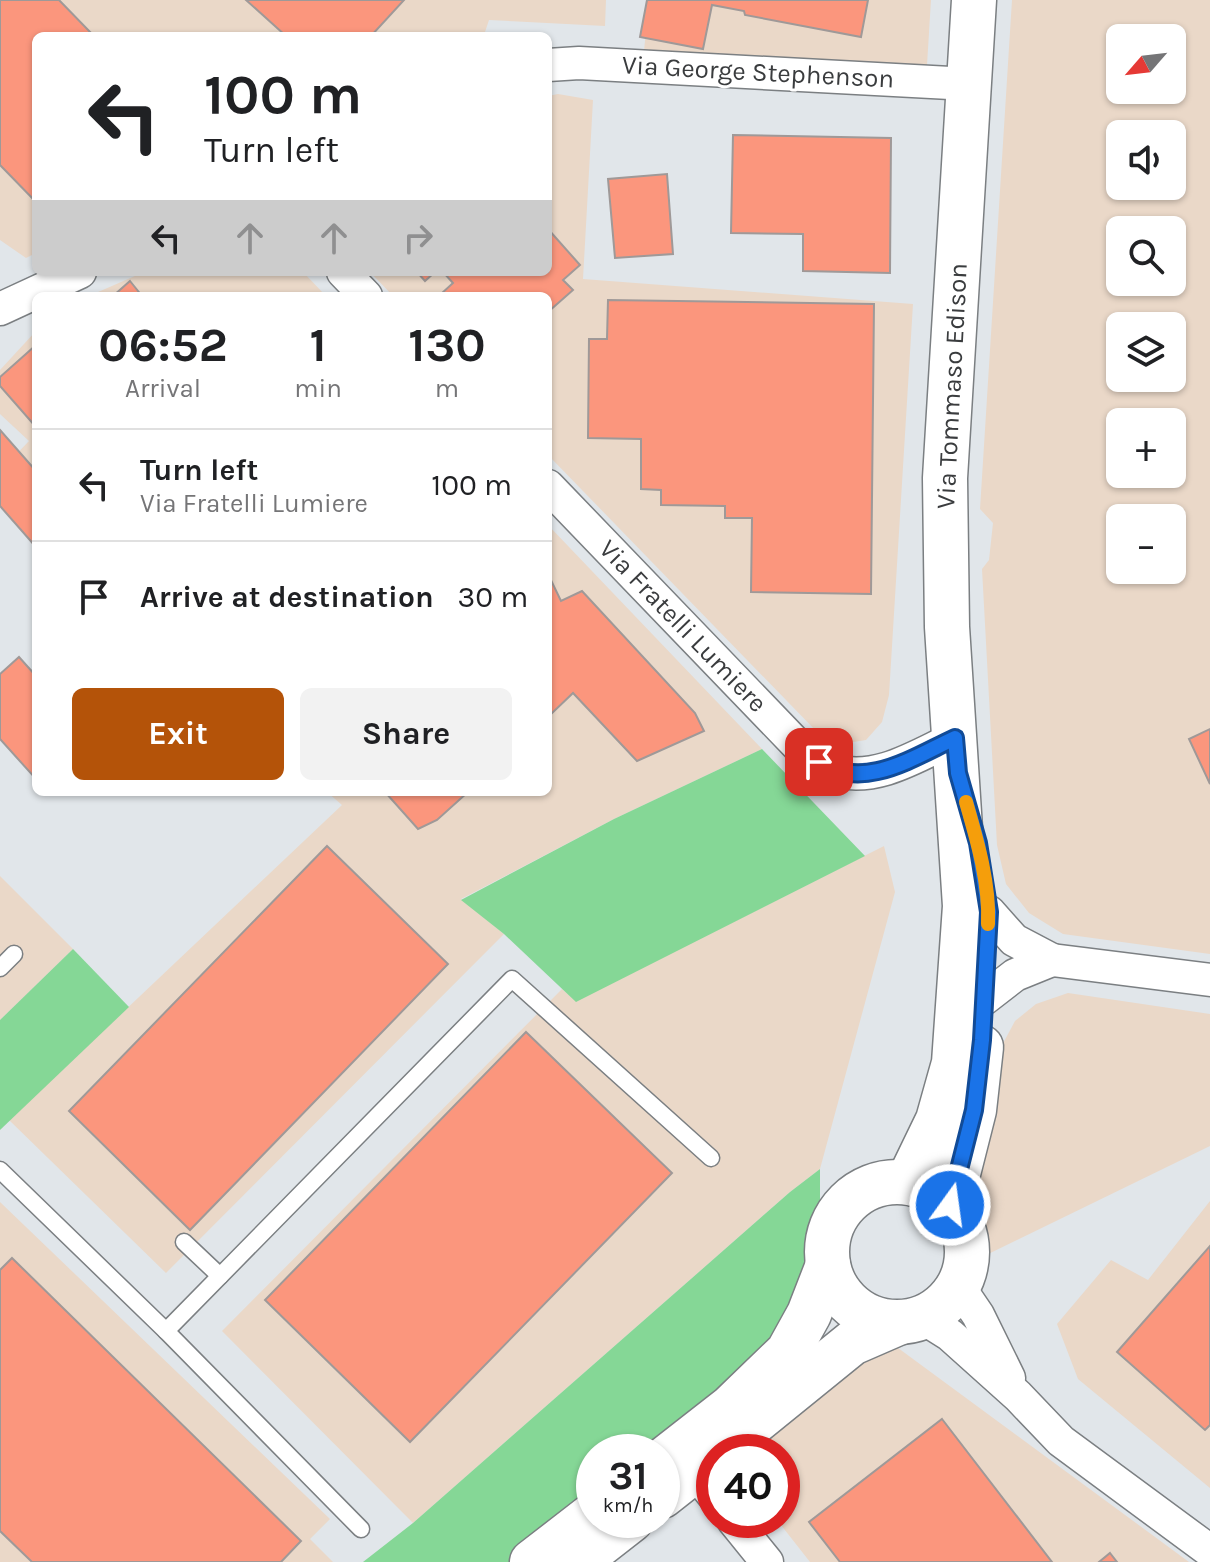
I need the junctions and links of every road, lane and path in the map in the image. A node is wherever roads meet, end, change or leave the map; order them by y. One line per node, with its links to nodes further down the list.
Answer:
1 (974, 0): 3 (street, Via Tommaso Edison)
2 (552, 65): 3 (street, Via George Stephenson)
3 (969, 84): 9 (street, Via Tommaso Edison)
4 (71, 276): 6 (street)
5 (347, 276): 7 (street)
6 (37, 292)
7 (362, 292)
8 (552, 490): 9 (street, Via Fratelli Lumiere)
9 (956, 755): 10 (street, Via Tommaso Edison); 18 (street, Via Tommaso Edison)
10 (989, 912): 12 (street); 15 (street, Via Tommaso Edison)
11 (14, 954): 13 (lane)
12 (1052, 960): 14 (street); 15 (street)
13 (0, 968)
14 (1210, 980)
15 (984, 999): 19 (street, Via Tommaso Edison)
16 (711, 1158): 22 (lane)
17 (0, 1170): 25 (lane)
18 (908, 1182): 19 (street); 21 (street)
19 (950, 1205): 23 (street)
20 (184, 1242): 22 (lane)
21 (828, 1265): 24 (street); 27 (street)
22 (220, 1276): 25 (lane)
23 (959, 1287): 24 (street); 26 (street)
24 (910, 1321): 26 (street); 27 (street)
25 (166, 1331): 29 (lane)
26 (1018, 1396): 32 (street)
27 (694, 1472)
28 (576, 1528): 33 (street)
29 (361, 1529)
30 (608, 1538): 34 (street)
31 (748, 1538): 35 (street)
32 (1210, 1551)
33 (532, 1562)
34 (577, 1562)
35 (767, 1562)

